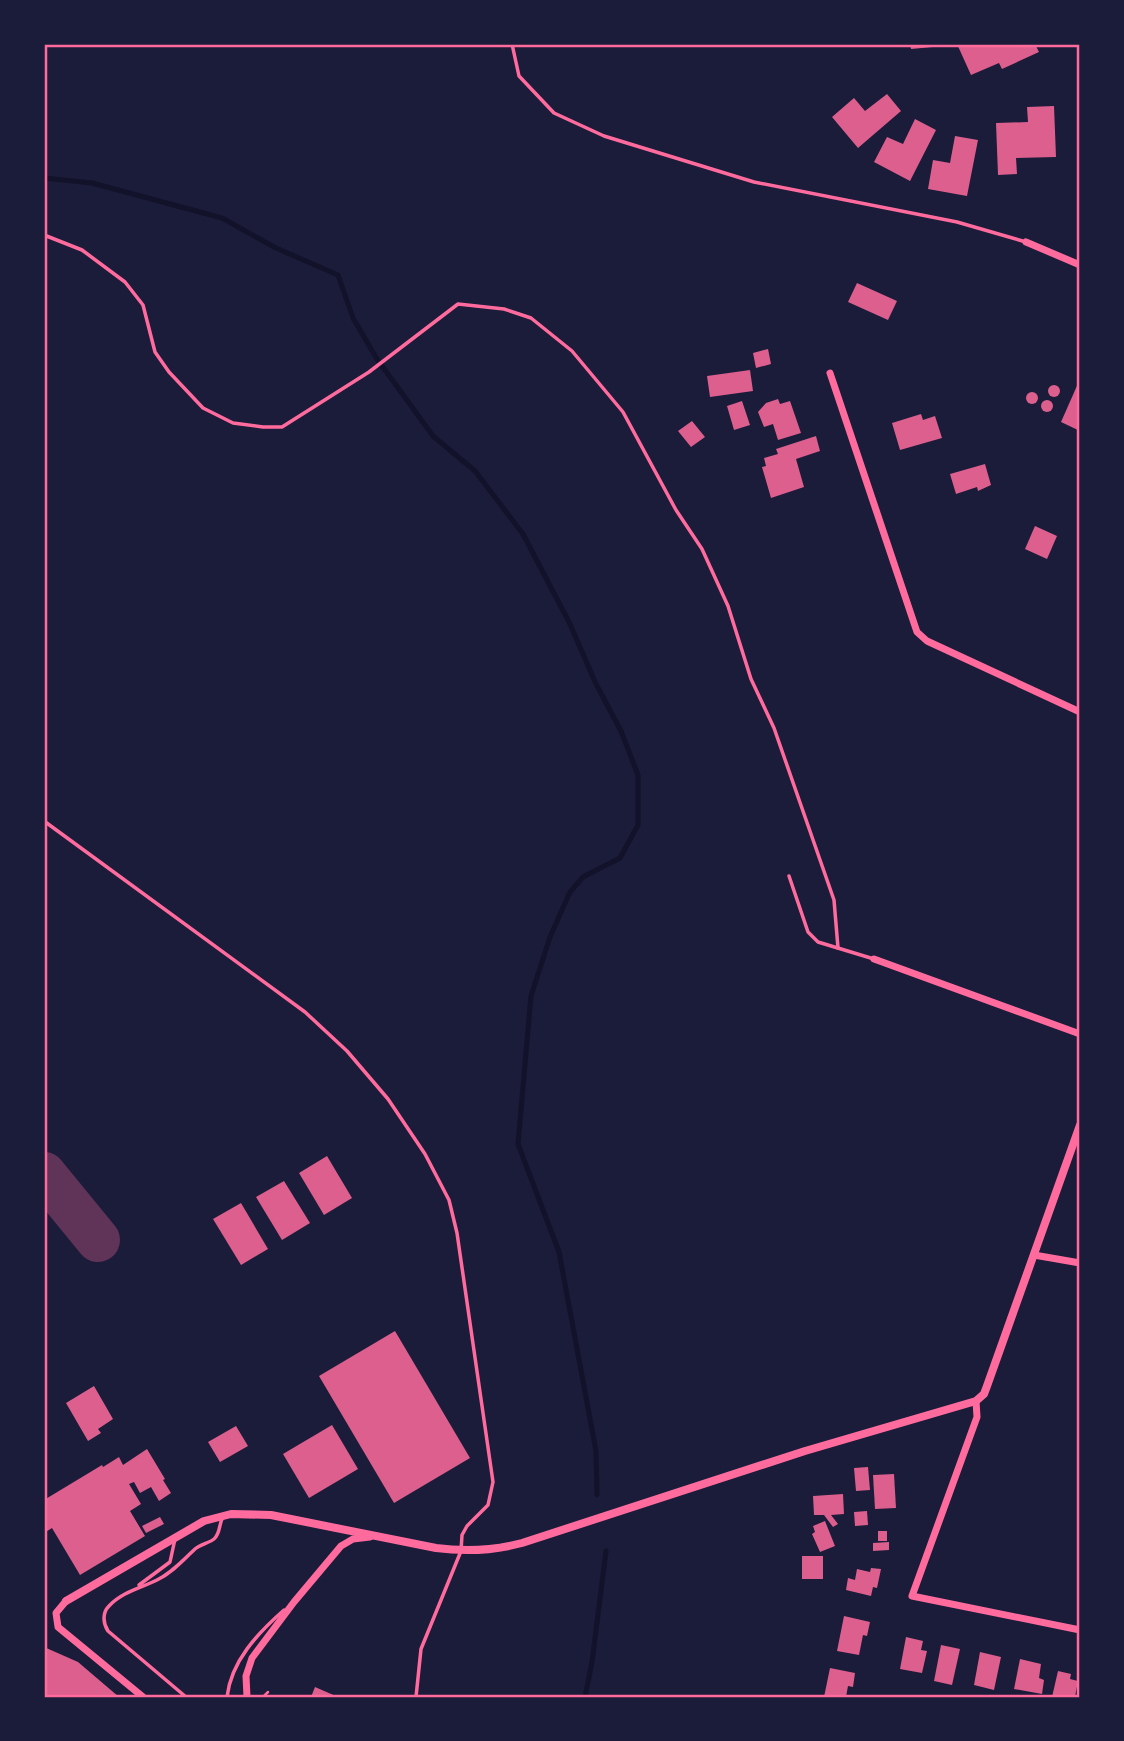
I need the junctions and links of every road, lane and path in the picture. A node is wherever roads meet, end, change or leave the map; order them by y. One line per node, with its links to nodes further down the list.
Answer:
1 (512, 44): 3 (lane)
2 (44, 235): 9 (lane)
3 (1026, 242): 4 (street)
4 (1080, 265)
5 (830, 373): 6 (street)
6 (1080, 712)
7 (44, 821): 19 (lane)
8 (789, 876): 9 (lane)
9 (838, 948): 10 (lane)
10 (874, 958): 11 (street)
11 (1080, 1034)
12 (1080, 1125): 13 (street)
13 (1034, 1255): 14 (street); 15 (street)
14 (1080, 1263)
15 (976, 1401): 19 (street); 23 (street)
16 (231, 1514): 17 (street); 18 (street); 20 (lane)
17 (180, 1534): 20 (lane); 21 (street)
18 (392, 1538): 19 (street); 22 (street)
19 (461, 1551): 30 (lane)
20 (137, 1587): 26 (lane)
21 (66, 1601): 25 (street)
22 (294, 1602): 27 (lane); 28 (street)
23 (1080, 1630)
24 (268, 1692): 29 (path)
25 (143, 1697)
26 (186, 1697)
27 (227, 1697)
28 (247, 1697)
29 (263, 1697)
30 (416, 1697)

